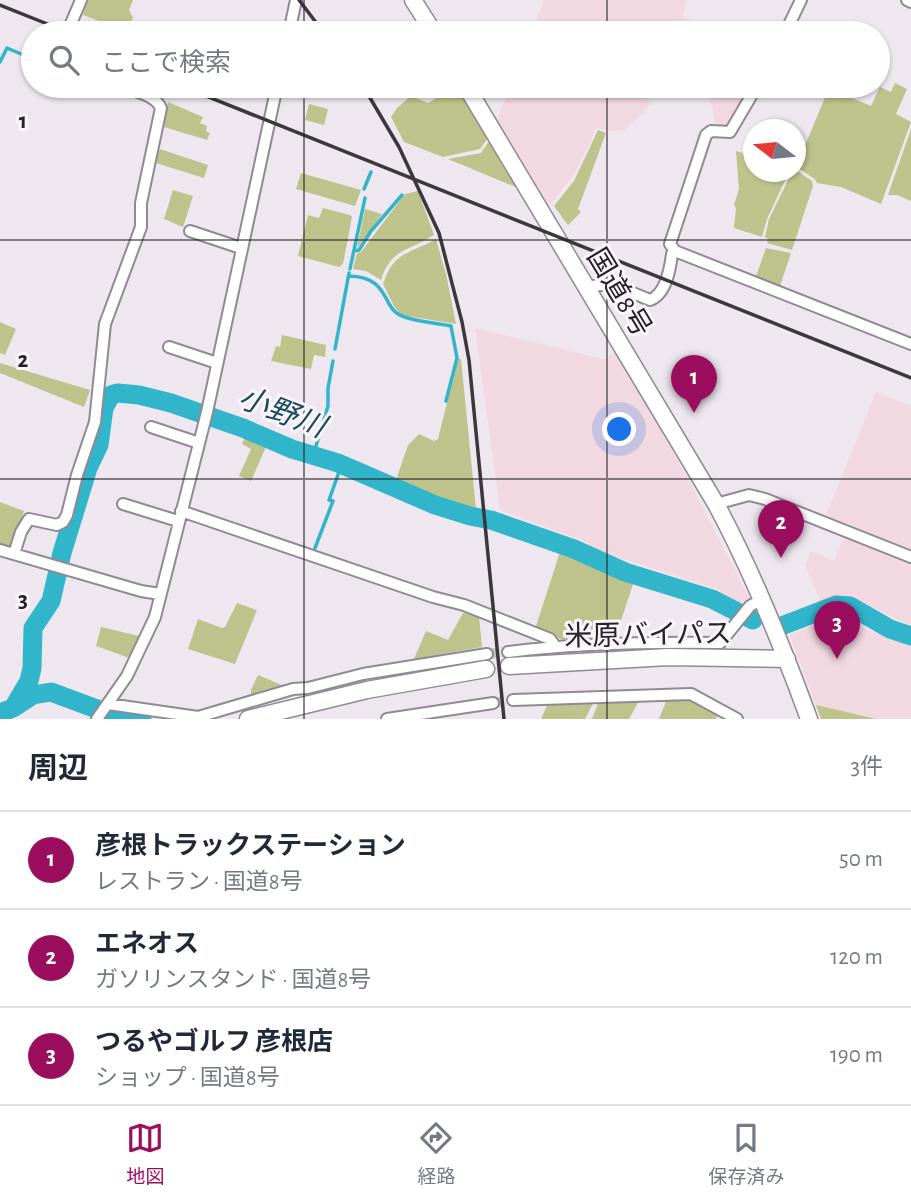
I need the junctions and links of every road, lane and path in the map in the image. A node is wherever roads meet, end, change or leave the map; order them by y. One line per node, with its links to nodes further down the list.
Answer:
1 (81, 0): 5 (street)
2 (296, 0): 6 (street)
3 (413, 0): 7 (highway)
4 (801, 0): 8 (street)
5 (72, 21)
6 (292, 21)
7 (426, 21)
8 (791, 21)
9 (151, 98): 26 (street)
10 (274, 98): 14 (street)
11 (473, 98): 16 (highway, 国道8号)
12 (750, 98): 15 (street)
13 (190, 231): 14 (street)
14 (241, 248): 19 (street)
15 (676, 251): 16 (street); 17 (street)
16 (586, 288): 23 (highway, 国道8号)
17 (911, 344)
18 (169, 347): 19 (street)
19 (217, 363): 21 (street)
20 (151, 428): 21 (street)
21 (198, 443): 24 (street)
22 (123, 504): 24 (street)
23 (716, 504): 27 (street); 29 (highway, 国道8号)
24 (179, 516): 28 (street); 30 (street)
25 (0, 550): 26 (street)
26 (14, 554): 28 (street)
27 (911, 557)
28 (160, 594): 36 (street)
29 (762, 599): 30 (street); 32 (highway, 国道8号)
30 (555, 646): 31 (street)
31 (509, 659): 32 (highway, 米原バイパス)
32 (787, 659): 41 (highway, 国道8号)
33 (487, 661): 36 (street); 38 (highway)
34 (513, 700): 40 (street)
35 (493, 703): 39 (street)
36 (107, 705): 37 (street)
37 (98, 718)
38 (248, 719)
39 (387, 719)
40 (737, 719)
41 (809, 719)

